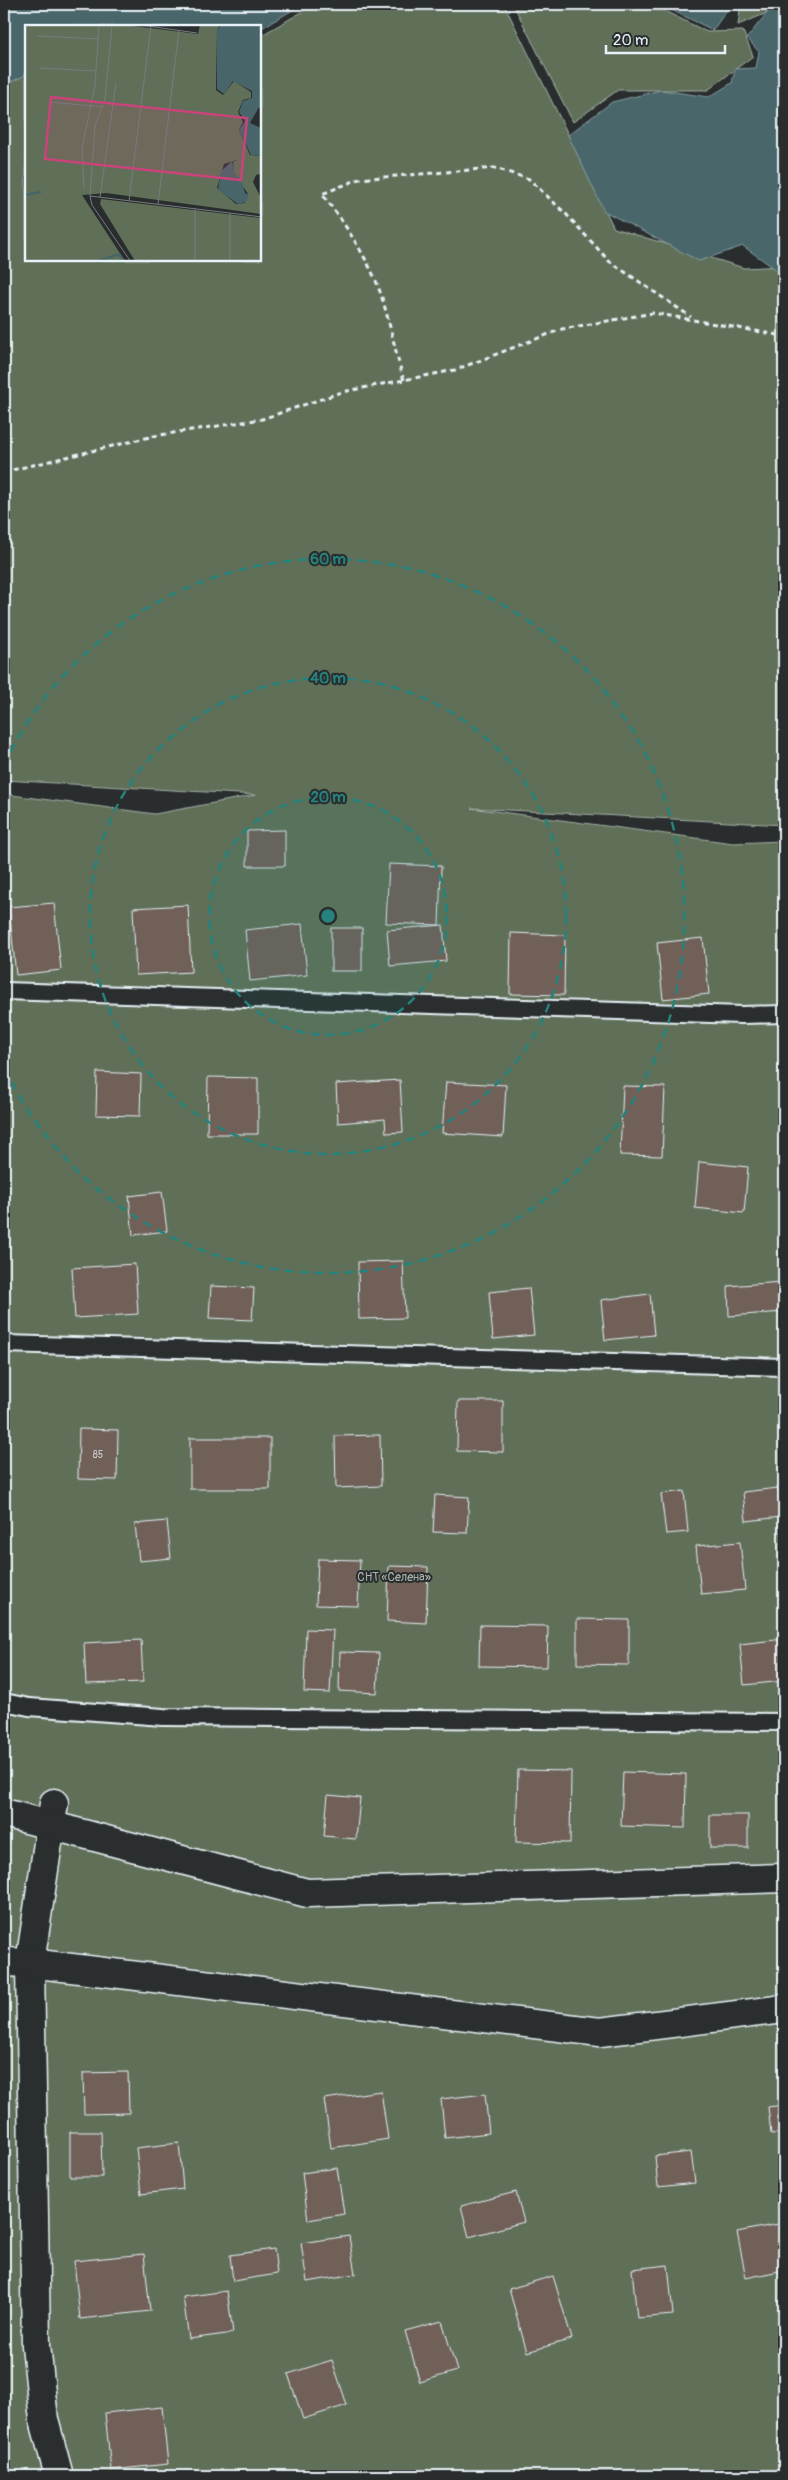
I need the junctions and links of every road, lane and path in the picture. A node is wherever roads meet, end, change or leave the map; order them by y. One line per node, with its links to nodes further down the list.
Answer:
1 (693, 319): 2 (path); 3 (path); 3 (path)
2 (784, 336)
3 (404, 380): 4 (path)
4 (4, 472)
5 (4, 991): 6 (lane)
6 (784, 1014)
7 (4, 1344): 8 (lane)
8 (784, 1368)
9 (4, 1702): 10 (lane)
10 (784, 1722)
11 (4, 1813): 12 (street)
12 (51, 1814): 13 (street); 14 (street)
13 (784, 1878)
14 (17, 1962): 15 (street); 16 (street)
15 (784, 2009)
16 (58, 2476)

